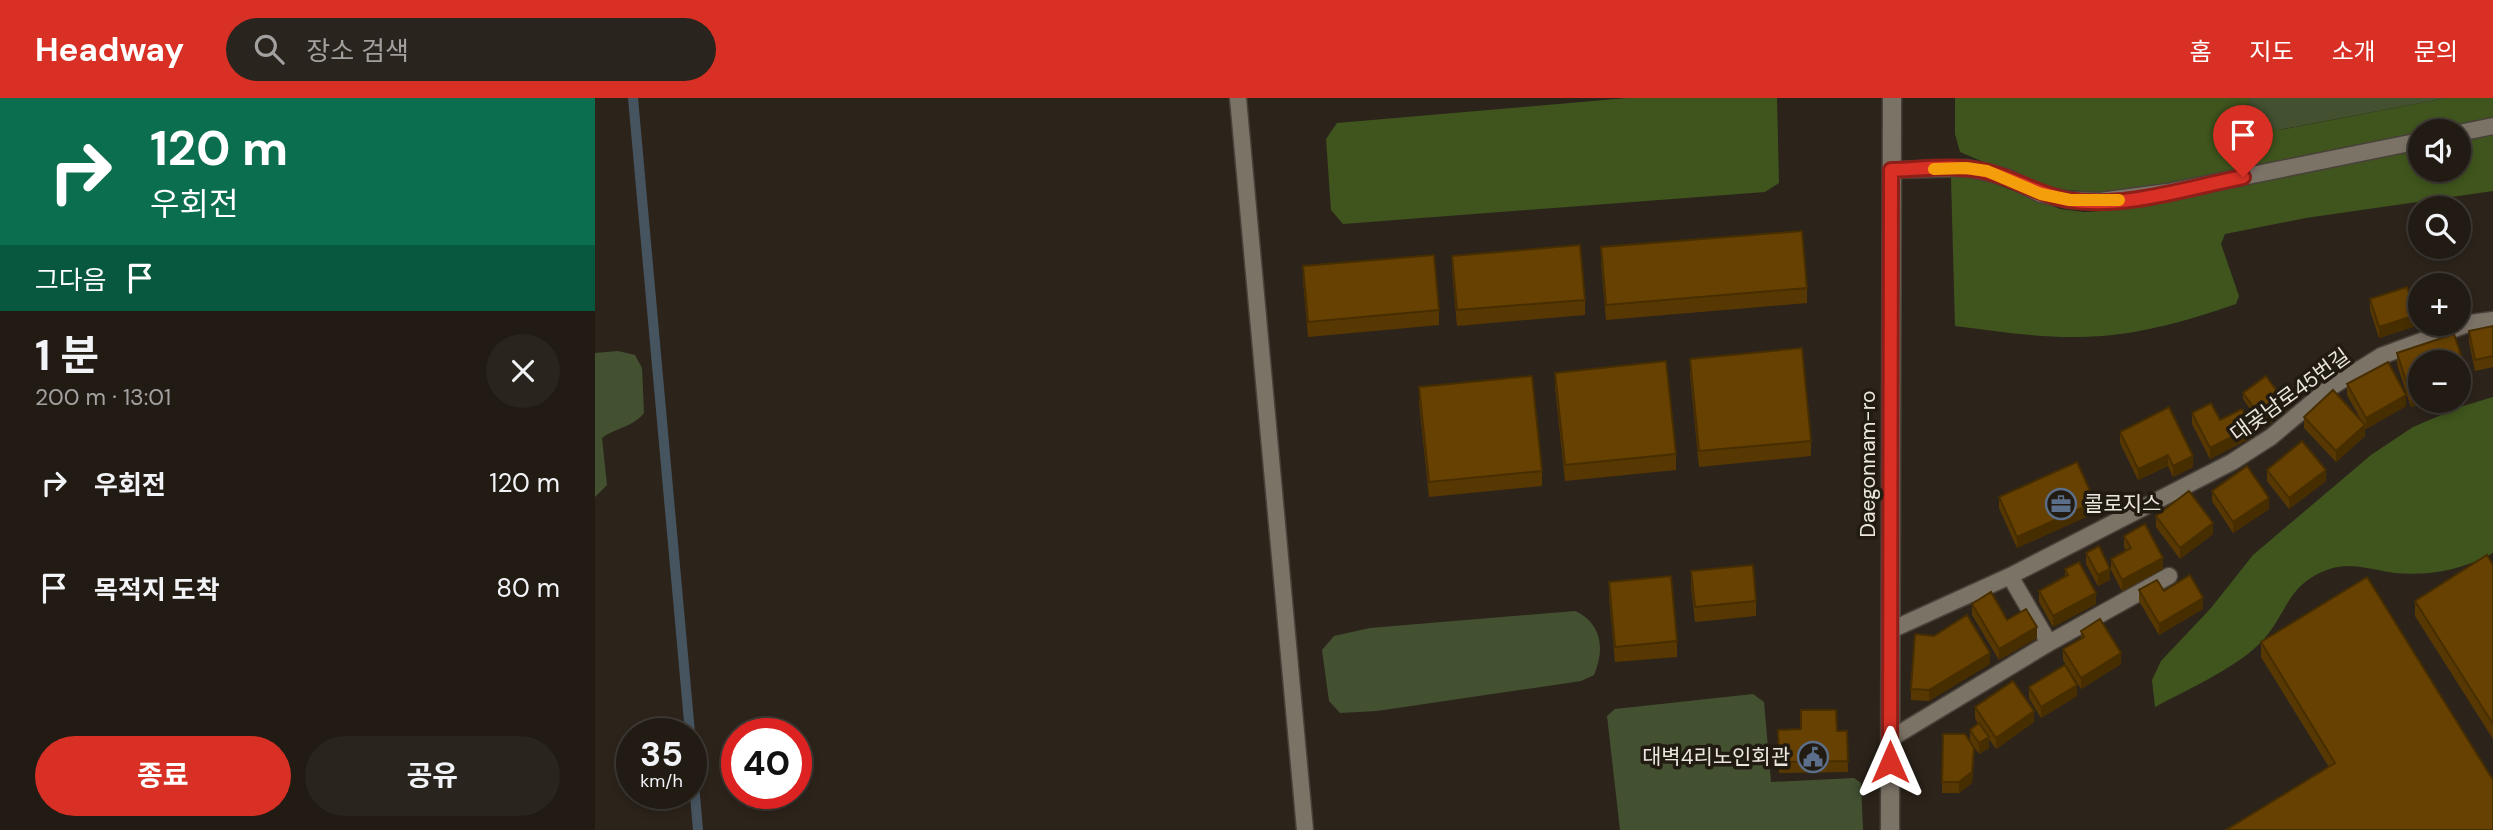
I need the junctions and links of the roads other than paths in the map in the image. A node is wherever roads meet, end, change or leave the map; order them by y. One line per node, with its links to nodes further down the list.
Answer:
1 (1238, 98): 13 (lane)
2 (1892, 98): 6 (street, Daegonnam-ro)
3 (2493, 126): 4 (lane)
4 (2471, 131)
5 (2408, 143): 6 (lane)
6 (1891, 170): 10 (street, Daegonnam-ro)
7 (2493, 320): 8 (lane, 대곶남로45번길)
8 (2010, 576): 10 (lane, 대곶남로45번길); 11 (lane)
9 (2169, 576): 11 (lane)
10 (1891, 630): 12 (street, Daegonnam-ro)
11 (2049, 643): 12 (lane)
12 (1890, 739): 14 (street, Daegonnam-ro)
13 (1305, 830)
14 (1890, 830)

